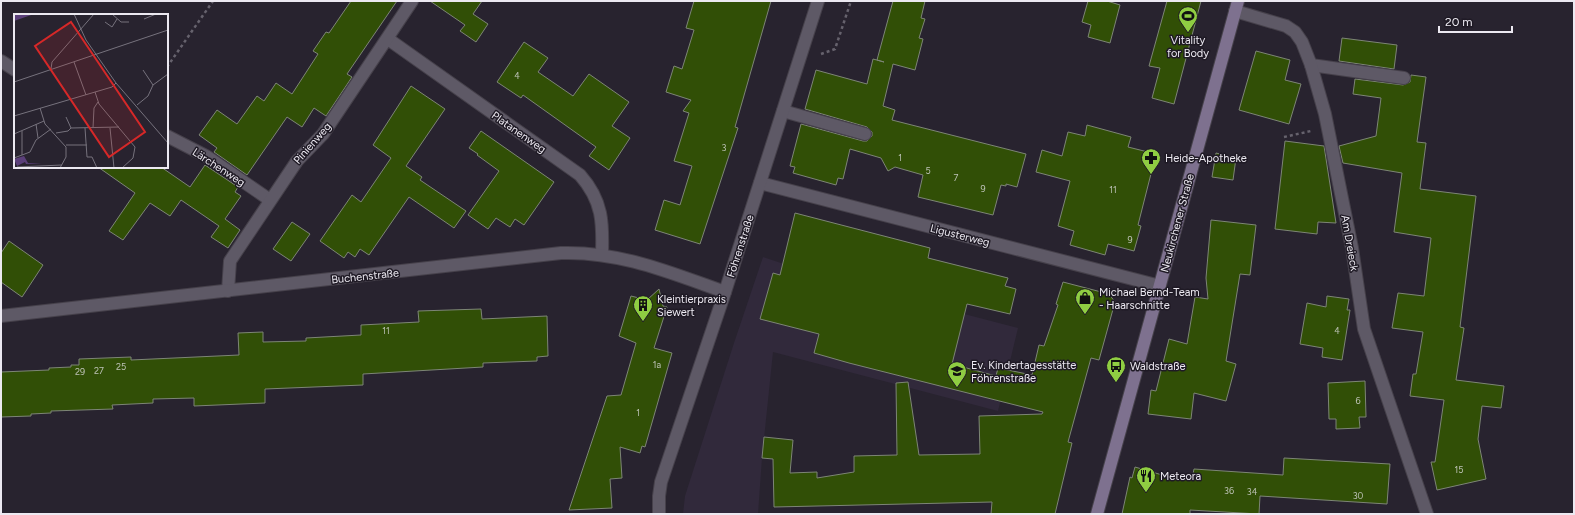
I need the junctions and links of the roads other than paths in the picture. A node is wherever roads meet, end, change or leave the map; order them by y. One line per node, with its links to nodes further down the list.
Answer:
1 (412, 1): 4 (street, Pinienweg)
2 (818, 1): 9 (street, Föhrenstraße)
3 (1236, 6): 6 (street, Am Dreieck); 15 (street, Neukirchener Straße)
4 (388, 39): 13 (street, Pinienweg); 14 (street, Platanenweg)
5 (1, 61): 7 (street)
6 (1311, 65): 8 (street); 21 (street, Am Dreieck)
7 (14, 69)
8 (1404, 78)
9 (783, 111): 10 (street); 12 (street, Föhrenstraße)
10 (865, 134)
11 (168, 137): 13 (street, Lärchenweg)
12 (760, 183): 15 (street, Ligusterweg); 17 (street, Föhrenstraße)
13 (270, 200): 16 (street, Pinienweg)
14 (602, 255): 16 (street, Buchenstraße); 17 (street, Buchenstraße)
15 (1160, 286): 20 (street, Neukirchener Straße)
16 (228, 291): 18 (street, Buchenstraße)
17 (725, 292): 19 (street, Föhrenstraße)
18 (1, 316)
19 (659, 514)
20 (1097, 514)
21 (1427, 514)

